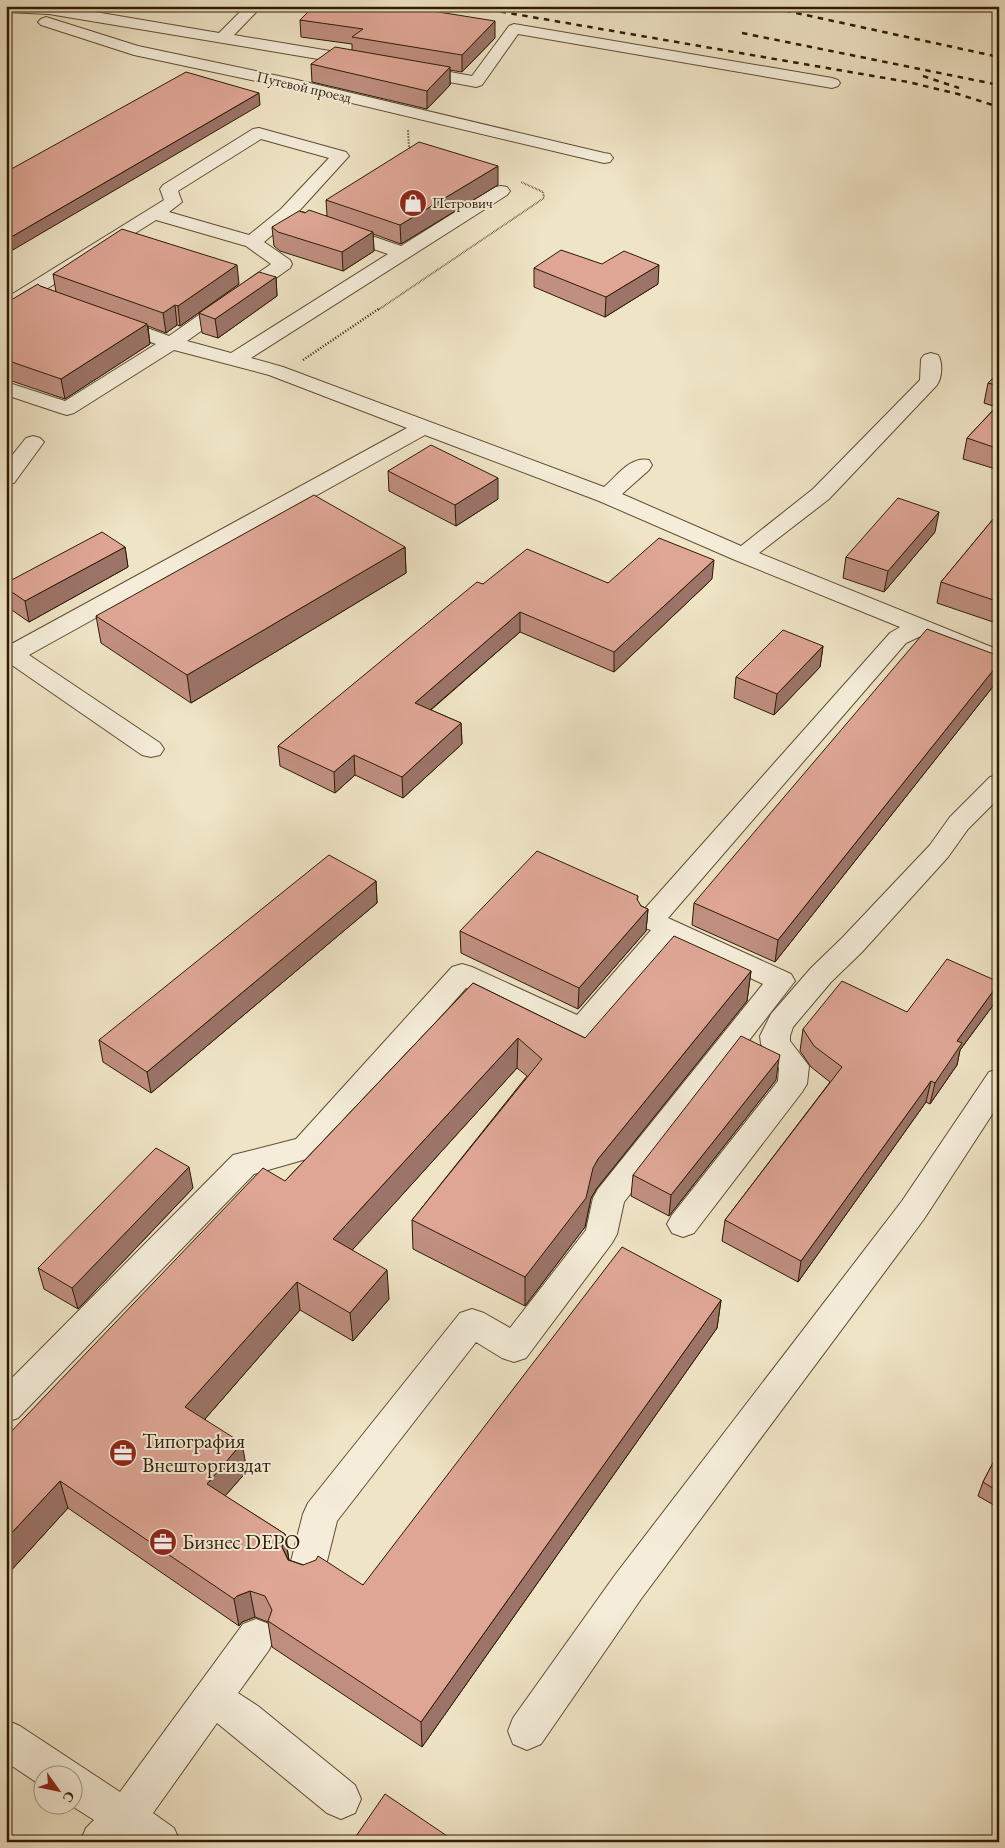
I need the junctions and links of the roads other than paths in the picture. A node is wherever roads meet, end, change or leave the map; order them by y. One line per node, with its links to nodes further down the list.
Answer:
1 (255, 6): 8 (street)
2 (993, 6): 4 (street)
3 (6, 7): 8 (street)
4 (999, 8)
5 (6, 12): 12 (street, Путевой проезд)
6 (495, 26): 7 (street)
7 (514, 29): 10 (street); 11 (street)
8 (224, 37): 9 (street)
9 (379, 64)
10 (398, 68)
11 (832, 83)
12 (604, 158)
13 (502, 191): 17 (street)
14 (287, 213): 15 (street); 16 (street); 17 (street)
15 (155, 214): 16 (street); 18 (street)
16 (252, 242): 20 (street)
17 (404, 253): 22 (street)
18 (6, 306)
19 (97, 317): 20 (street)
20 (172, 343): 22 (street); 23 (street)
21 (931, 359): 29 (street)
22 (234, 360): 24 (street)
23 (6, 388)
24 (424, 427): 28 (street); 32 (street)
25 (33, 442): 27 (street)
26 (641, 465): 28 (street)
27 (6, 478)
28 (607, 496): 29 (street)
29 (743, 555): 30 (street)
30 (919, 627): 31 (street); 34 (street)
31 (999, 660)
32 (151, 749)
33 (999, 783): 36 (street)
34 (651, 920)
35 (999, 1080): 41 (street)
36 (683, 1224)
37 (6, 1407): 38 (street)
38 (306, 1573)
39 (256, 1637): 40 (street)
40 (212, 1697): 45 (street); 46 (street)
41 (527, 1731)
42 (6, 1739): 43 (street)
43 (47, 1766)
44 (82, 1793): 46 (street)
45 (341, 1799)
46 (113, 1829): 47 (street)
47 (160, 1842)

